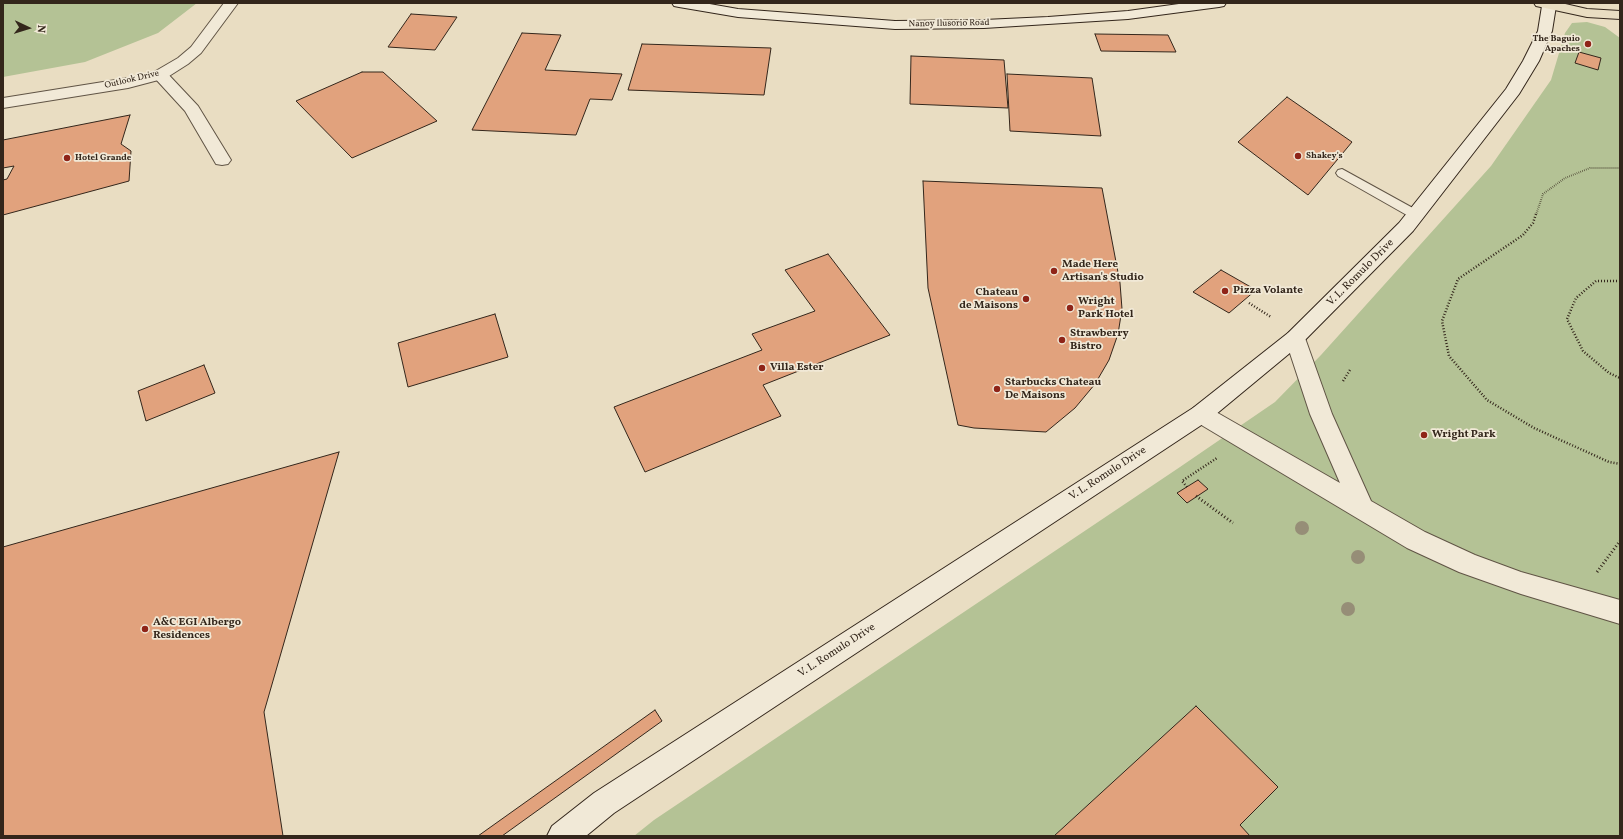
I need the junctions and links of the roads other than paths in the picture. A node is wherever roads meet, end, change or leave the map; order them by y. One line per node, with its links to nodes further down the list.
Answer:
1 (231, 3): 6 (main road, Outlook Drive)
2 (679, 3): 3 (main road, Nanoy Ilusorio Road)
3 (1219, 3)
4 (1545, 4): 5 (main road); 10 (main road, V. L. Romulo Drive)
5 (1620, 15)
6 (160, 75): 7 (main road, Outlook Drive); 8 (main road)
7 (3, 103)
8 (222, 160)
9 (1342, 173): 10 (lane)
10 (1416, 215): 11 (main road, V. L. Romulo Drive)
11 (1295, 338): 12 (main road, V. L. Romulo Drive); 13 (main road)
12 (1201, 414): 13 (main road); 15 (main road, V. L. Romulo Drive)
13 (1362, 508): 14 (main road)
14 (1620, 612)
15 (562, 836)

